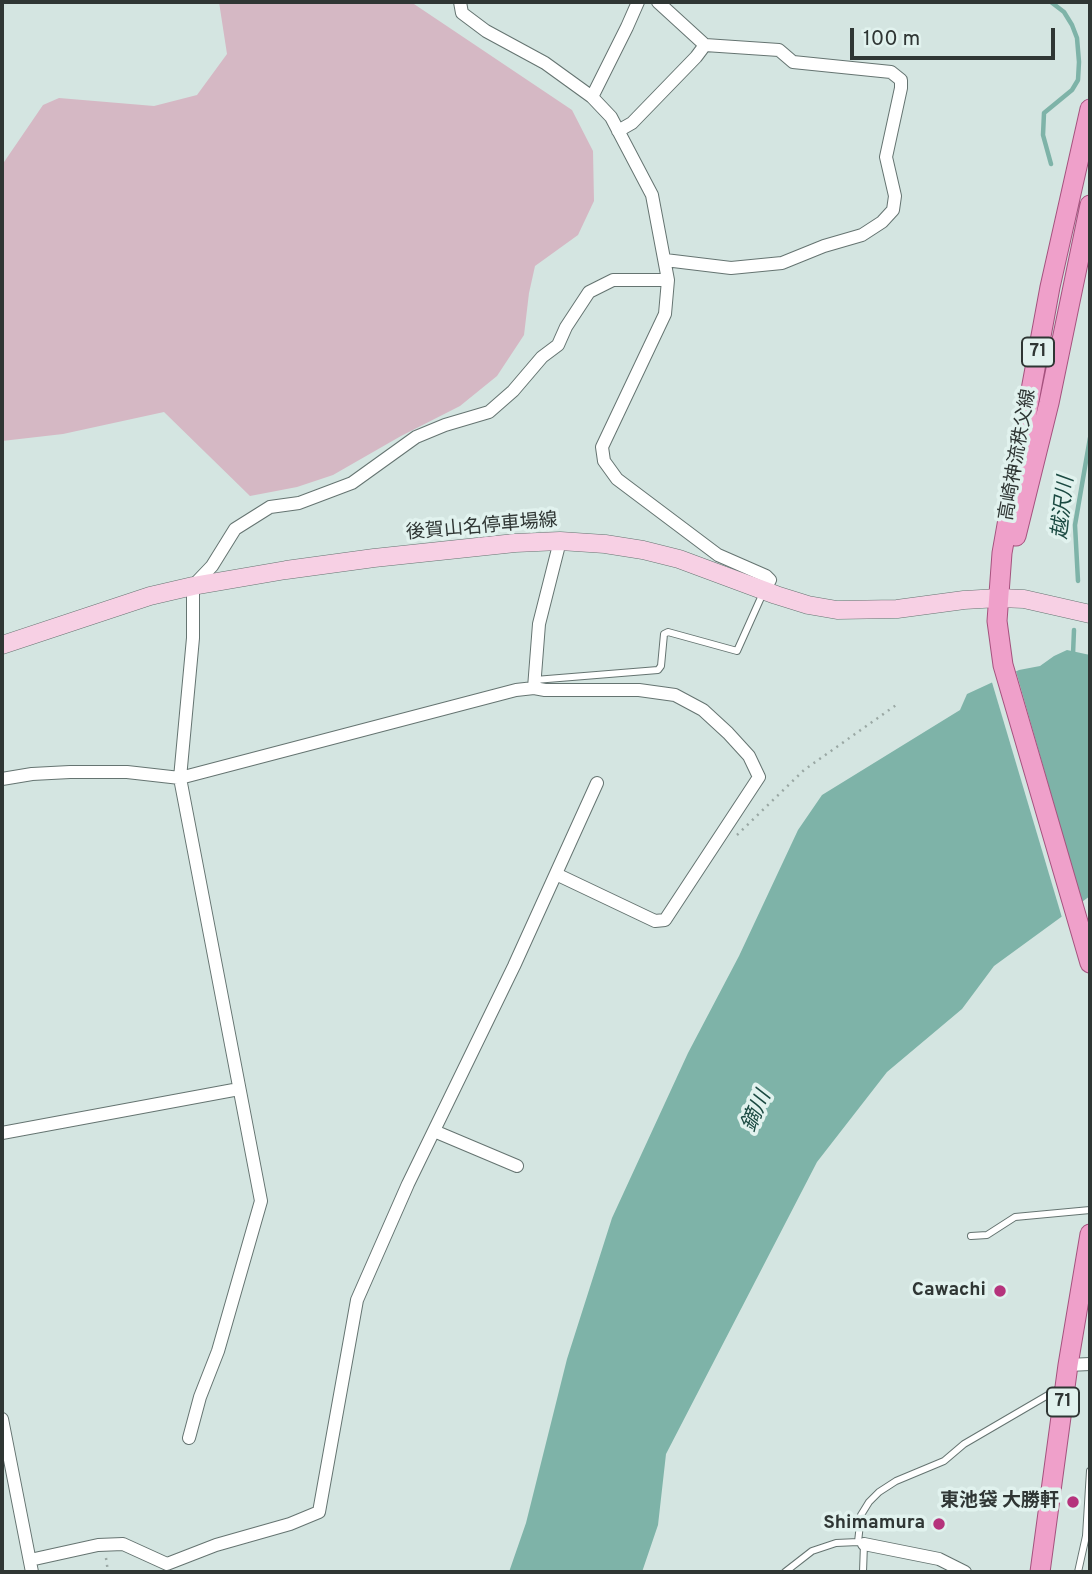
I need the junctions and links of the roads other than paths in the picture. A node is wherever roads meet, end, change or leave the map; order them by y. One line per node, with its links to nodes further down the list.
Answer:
1 (460, 2): 5 (street)
2 (638, 2): 5 (street)
3 (658, 2): 4 (street)
4 (705, 45): 7 (street); 9 (street)
5 (592, 97): 7 (street)
6 (1090, 108): 14 (main road, 高崎神流秩父線 / 71)
7 (618, 131): 9 (street)
8 (1090, 205): 14 (main road, 高崎神流秩父線 / 71)
9 (665, 261): 10 (street)
10 (668, 280): 12 (street); 13 (street)
11 (560, 541): 12 (main road, 後賀山名停車場線); 13 (main road, 後賀山名停車場線); 17 (street)
12 (193, 586): 16 (main road, 後賀山名停車場線); 18 (street)
13 (764, 591): 14 (main road, 後賀山名停車場線); 17 (lane)
14 (999, 598): 15 (main road, 後賀山名停車場線); 22 (main road, 高崎神流秩父線 / 71)
15 (1090, 614)
16 (2, 645)
17 (535, 684): 18 (street); 21 (street)
18 (180, 778): 19 (street); 23 (street)
19 (2, 779)
20 (597, 783): 21 (street)
21 (556, 874): 24 (street)
22 (1090, 961)
23 (239, 1089): 25 (street); 34 (street)
24 (434, 1131): 26 (street); 37 (street)
25 (2, 1133)
26 (517, 1166)
27 (1090, 1210): 29 (lane)
28 (1090, 1234): 31 (main road, 71)
29 (971, 1236)
30 (1090, 1364): 31 (street)
31 (1068, 1365): 32 (main road, 71)
32 (1065, 1386): 36 (lane); 41 (main road, 71)
33 (2, 1419): 37 (street)
34 (189, 1438)
35 (1090, 1471): 42 (lane)
36 (861, 1543): 38 (lane); 39 (lane); 40 (street)
37 (31, 1566)
38 (785, 1572)
39 (863, 1572)
40 (965, 1572)
41 (1040, 1572)
42 (1078, 1572)

